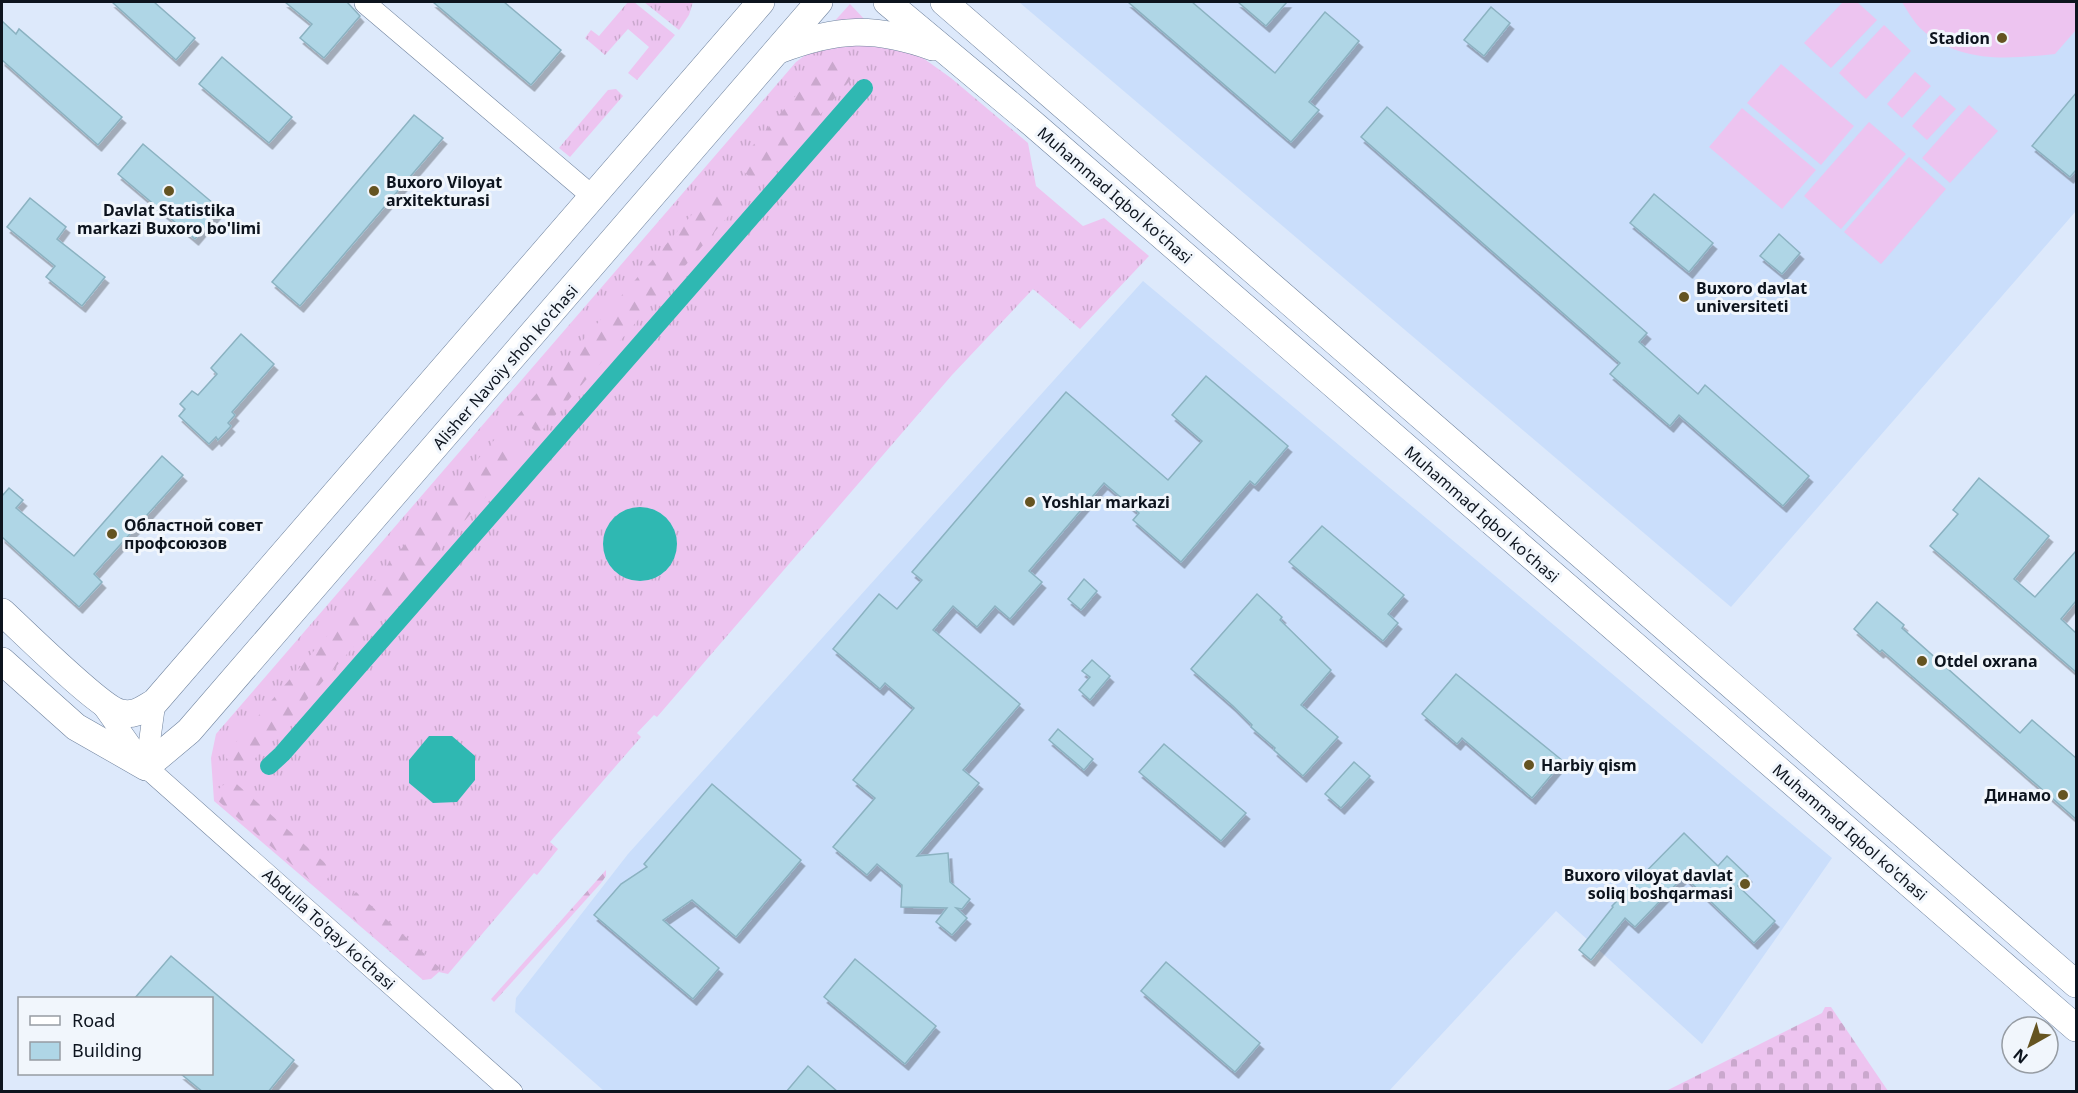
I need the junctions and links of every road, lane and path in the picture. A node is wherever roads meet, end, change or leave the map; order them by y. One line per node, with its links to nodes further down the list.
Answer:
1 (819, 2): 6 (main road, Alisher Navoiy shoh ko'chasi)
2 (887, 2): 7 (main road, Muhammad Iqbol ko'chasi)
3 (365, 3): 8 (street)
4 (952, 6): 14 (main road, Muhammad Iqbol ko'chasi)
5 (751, 7): 8 (main road)
6 (778, 50): 7 (main road); 13 (main road, Alisher Navoiy shoh ko'chasi)
7 (944, 51): 15 (main road, Muhammad Iqbol ko'chasi)
8 (592, 196): 12 (main road)
9 (2, 612): 11 (main road)
10 (2, 661): 13 (main road)
11 (100, 701): 12 (main road); 13 (street, Abdulla To'qay ko'chasi)
12 (155, 702): 13 (street)
13 (151, 772): 16 (street, Abdulla To'qay ko'chasi)
14 (2076, 984)
15 (2076, 1028)
16 (512, 1092)

